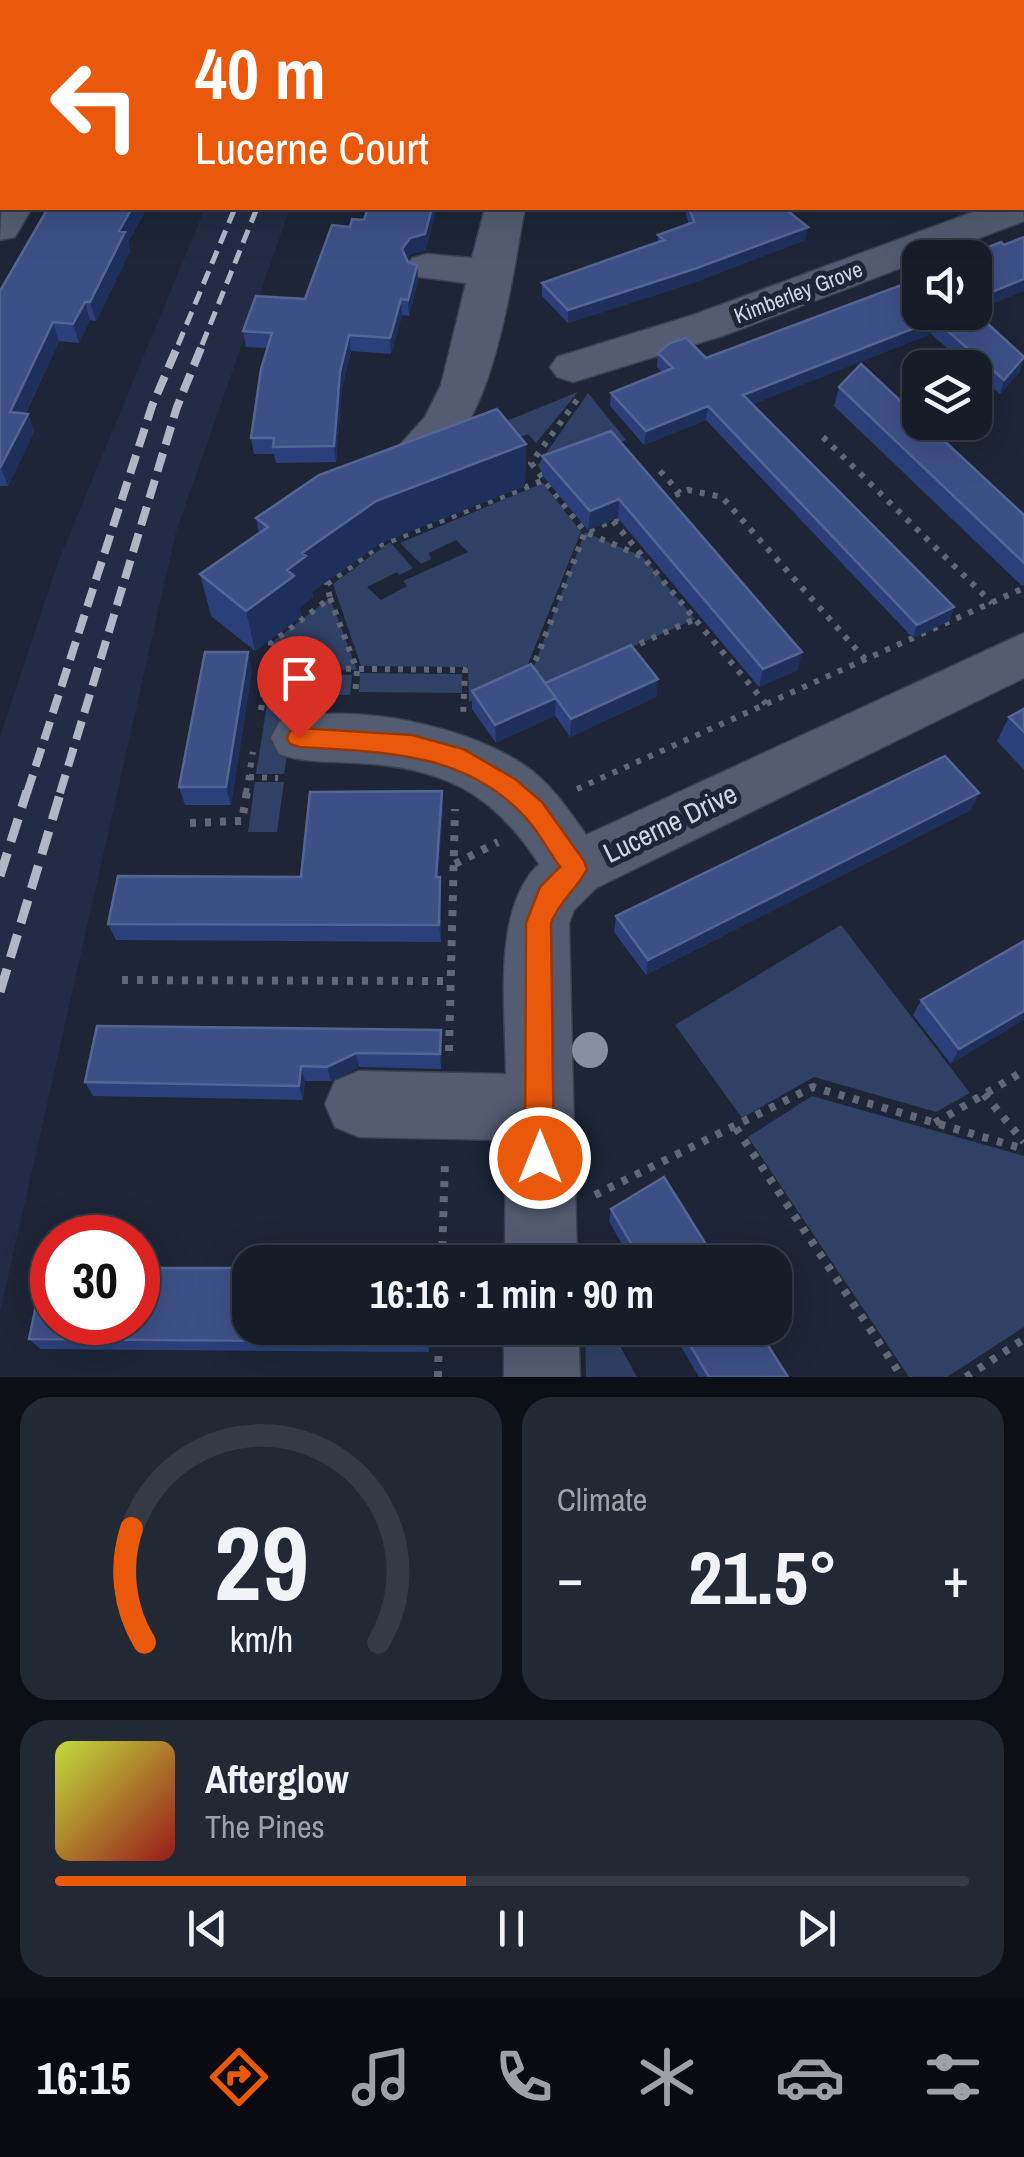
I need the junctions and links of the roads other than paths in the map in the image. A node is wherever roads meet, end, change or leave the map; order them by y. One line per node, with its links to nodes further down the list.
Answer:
1 (505, 210): 4 (street)
2 (1014, 210): 5 (street, Kimberley Grove)
3 (428, 267): 4 (street)
4 (490, 272): 6 (street)
5 (572, 368)
6 (422, 447)
7 (1024, 654): 9 (street, Lucerne Drive)
8 (291, 735): 9 (street)
9 (575, 869): 11 (street, Lucerne Drive)
10 (359, 1104): 11 (street)
11 (540, 1108): 12 (street, Lucerne Drive)
12 (540, 1242)
13 (541, 1345): 14 (street)
14 (542, 1377)

